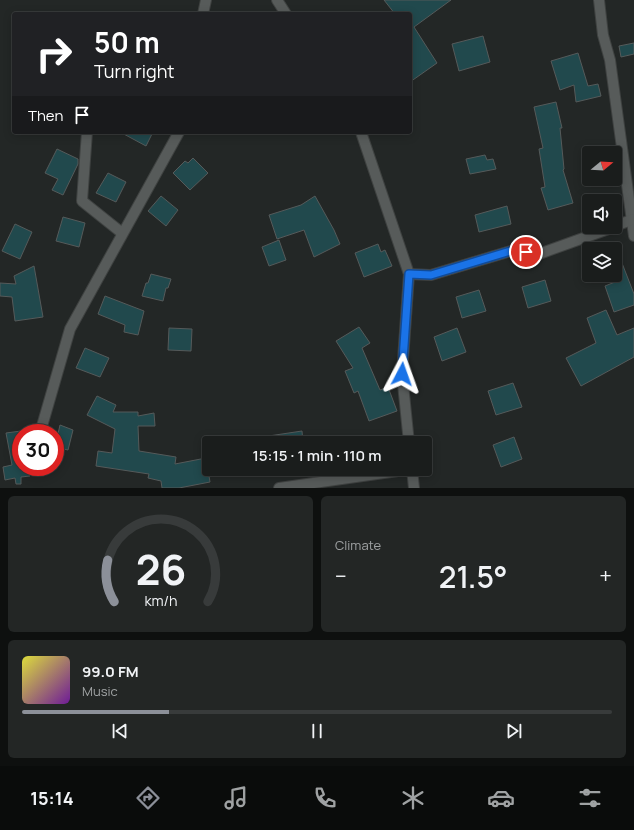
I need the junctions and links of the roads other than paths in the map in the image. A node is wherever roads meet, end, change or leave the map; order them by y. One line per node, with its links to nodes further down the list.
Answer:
1 (206, 0): 4 (street)
2 (277, 0): 5 (street)
3 (599, 0): 9 (street)
4 (203, 12)
5 (285, 12)
6 (87, 134): 11 (street)
7 (178, 134): 11 (street)
8 (362, 134): 14 (street)
9 (633, 219): 10 (street); 13 (street)
10 (622, 224)
11 (122, 233): 15 (street)
12 (595, 234): 14 (street)
13 (634, 236)
14 (409, 274): 16 (street)
15 (43, 424)
16 (408, 436)
17 (363, 476): 19 (street)
18 (413, 476): 20 (street)
19 (278, 488)
20 (414, 488)

